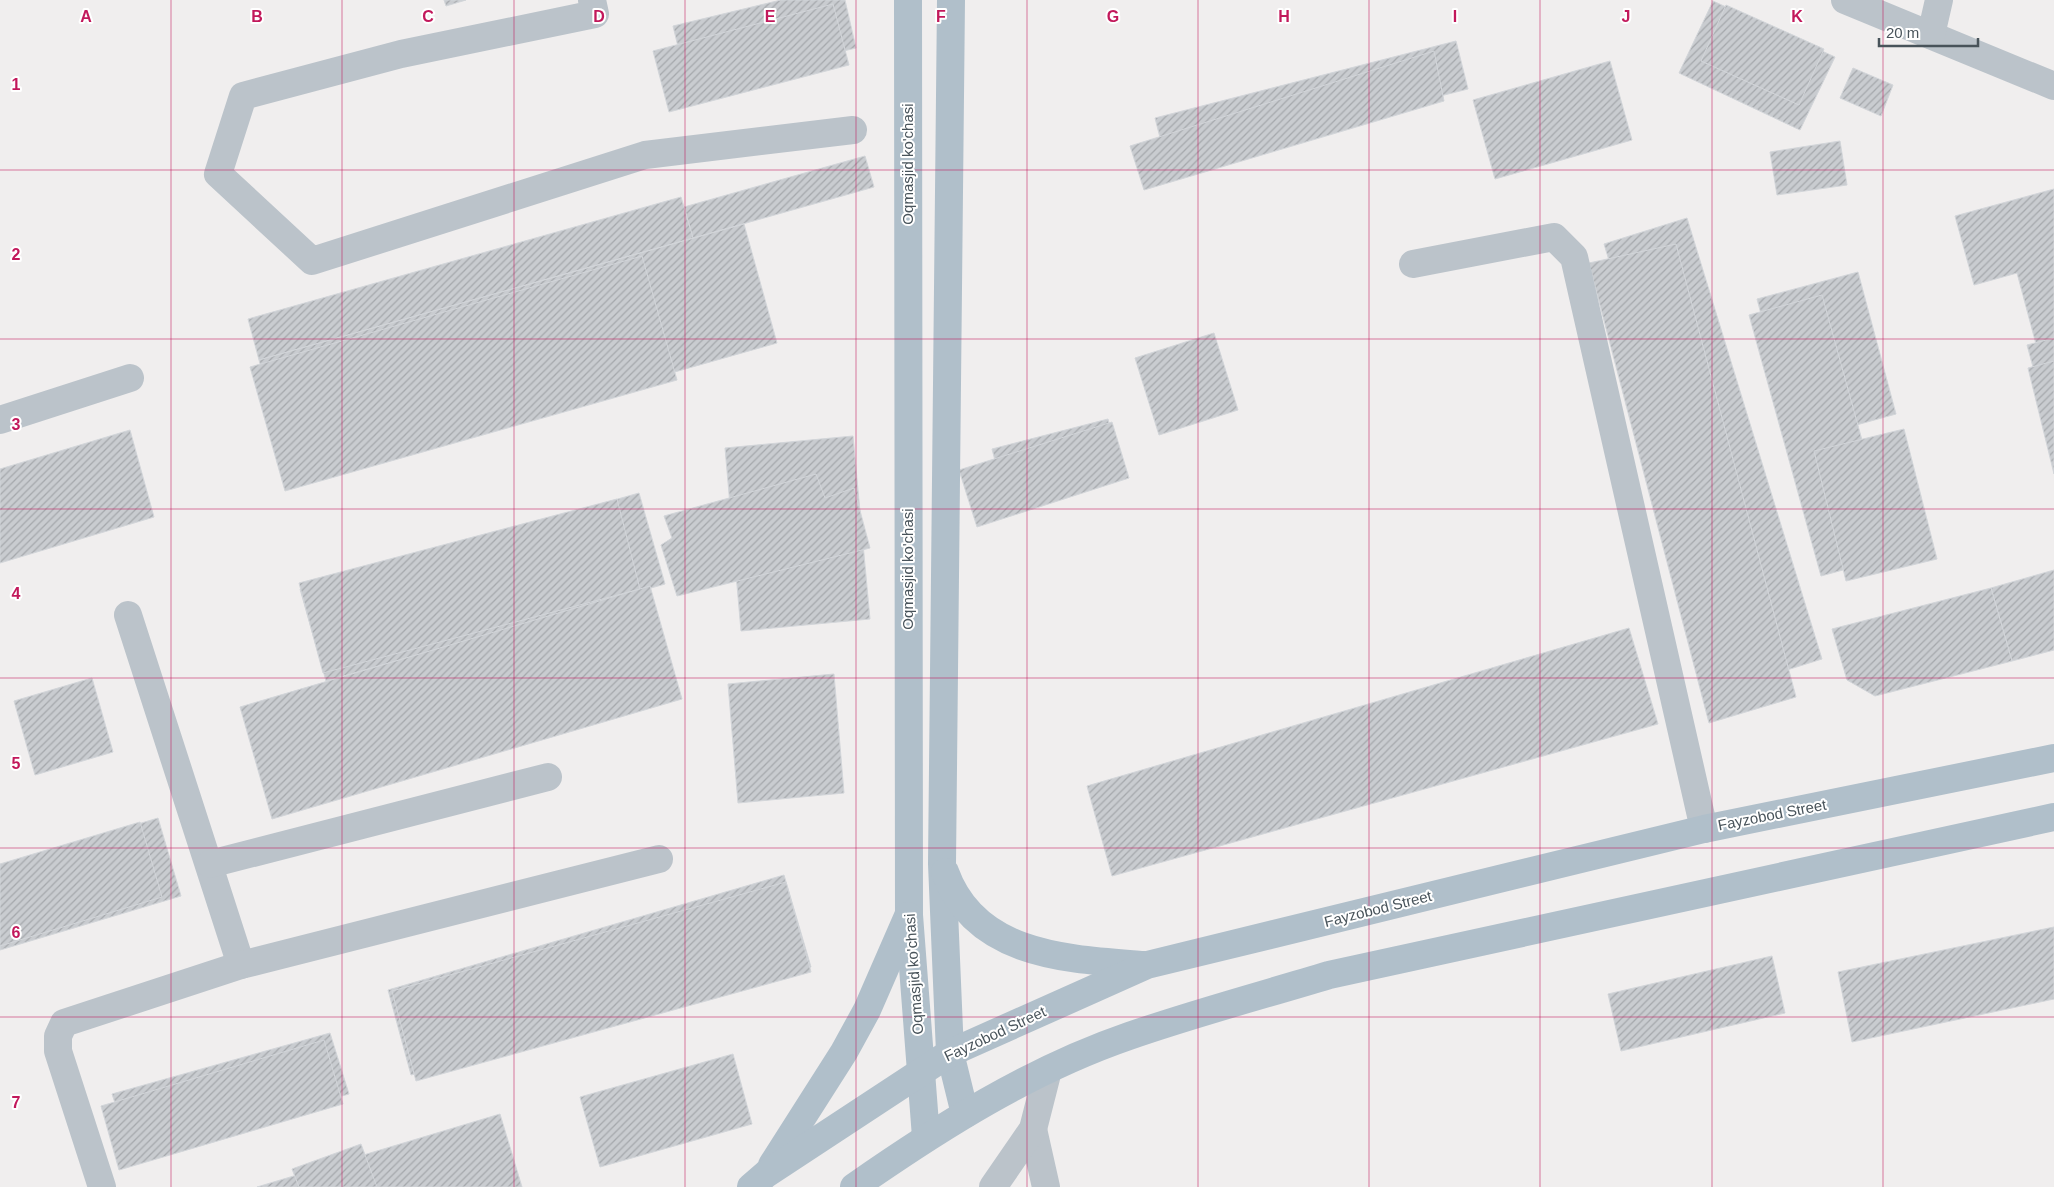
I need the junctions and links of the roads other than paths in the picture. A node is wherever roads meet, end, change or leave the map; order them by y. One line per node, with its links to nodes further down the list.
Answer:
1 (592, 0): 8 (street)
2 (908, 0): 20 (main road, Oqmasjid ko'chasi)
3 (952, 0): 19 (main road, Oqmasjid ko'chasi)
4 (1845, 0): 6 (street)
5 (1938, 0): 6 (street)
6 (1931, 35): 7 (street)
7 (2054, 86)
8 (853, 130)
9 (1413, 264): 16 (street)
10 (130, 378): 11 (street)
11 (0, 420)
12 (128, 615): 18 (street)
13 (2054, 758): 16 (main road, Fayzobod Street)
14 (548, 777): 18 (street)
15 (2054, 817): 24 (main road)
16 (1704, 829): 22 (main road, Fayzobod Street)
17 (659, 859): 21 (street)
18 (210, 864): 21 (street)
19 (942, 864): 22 (main road); 23 (main road, Oqmasjid ko'chasi)
20 (909, 915): 25 (main road, Oqmasjid ko'chasi); 29 (main road)
21 (241, 965): 30 (street)
22 (1147, 965): 23 (main road, Fayzobod Street)
23 (950, 1053): 25 (main road, Fayzobod Street); 26 (main road, Oqmasjid ko'chasi)
24 (1048, 1070): 26 (main road); 27 (street)
25 (920, 1071): 28 (main road, Oqmasjid ko'chasi); 29 (main road, Fayzobod Street)
26 (965, 1114): 28 (main road)
27 (1033, 1129): 32 (street); 33 (street)
28 (926, 1137): 31 (main road)
29 (759, 1181)
30 (102, 1187)
31 (854, 1187)
32 (992, 1187)
33 (1046, 1187)

